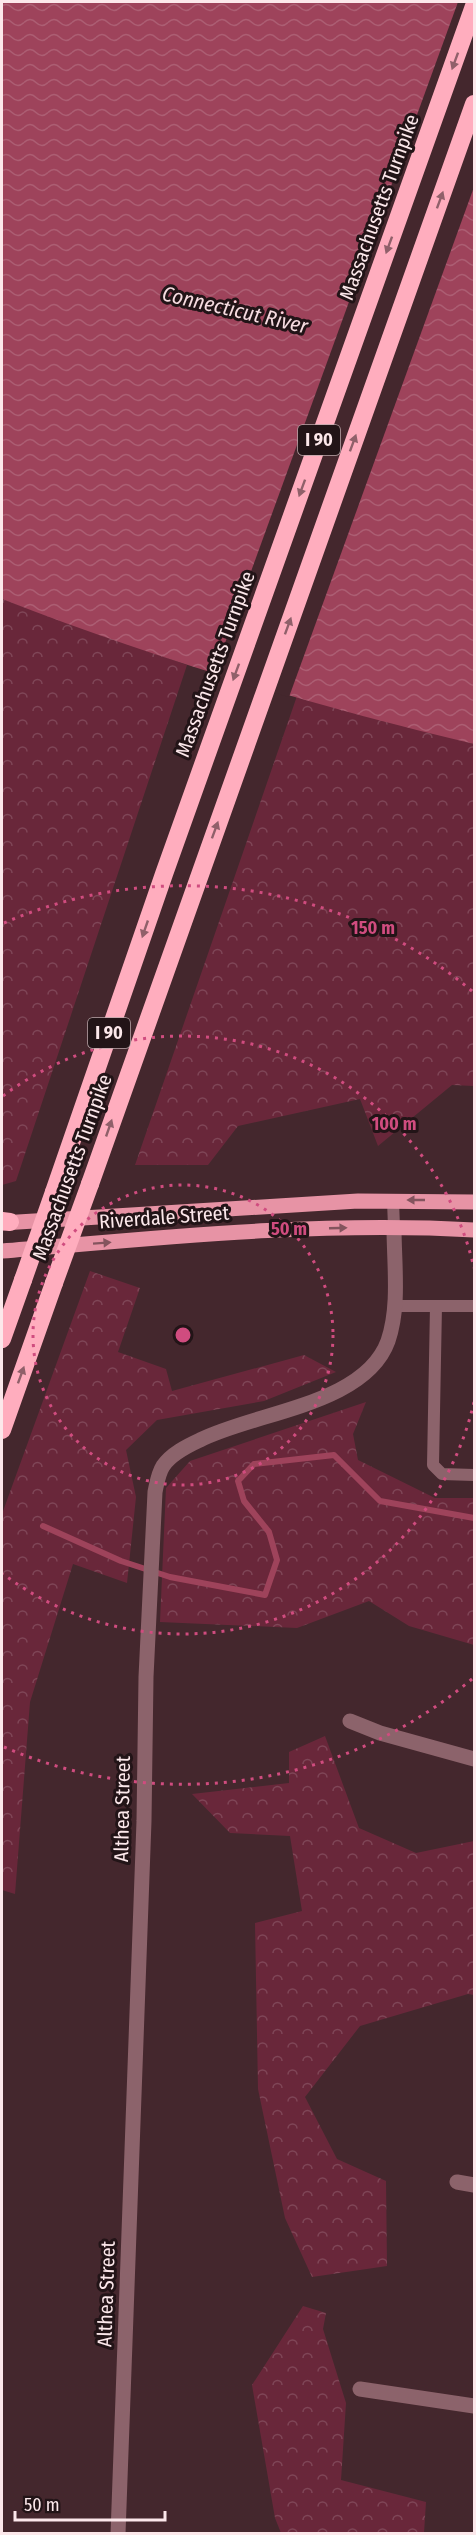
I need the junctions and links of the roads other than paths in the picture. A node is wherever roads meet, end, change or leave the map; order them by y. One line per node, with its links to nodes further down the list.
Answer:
1 (474, 6): 12 (highway, Massachusetts Turnpike / I 90, one-way to 12, bridge)
2 (474, 104): 13 (highway, Massachusetts Turnpike / I 90, one-way to 2, bridge)
3 (393, 1201): 4 (main road, Riverdale Street, one-way to 3); 5 (main road, Riverdale Street); 6 (lane)
4 (474, 1202)
5 (4, 1222)
6 (394, 1227): 7 (main road, Riverdale Street); 8 (main road, Riverdale Street, one-way to 6); 9 (street, Althea Street)
7 (474, 1230)
8 (2, 1251)
9 (394, 1306): 10 (lane); 21 (street, Althea Street)
10 (436, 1306): 11 (lane); 14 (lane)
11 (474, 1306)
12 (2, 1339)
13 (2, 1430)
14 (474, 1475)
15 (350, 1721): 16 (street)
16 (474, 1759)
17 (457, 2182): 18 (street)
18 (474, 2185)
19 (360, 2389): 20 (street)
20 (474, 2406)
21 (118, 2534)

